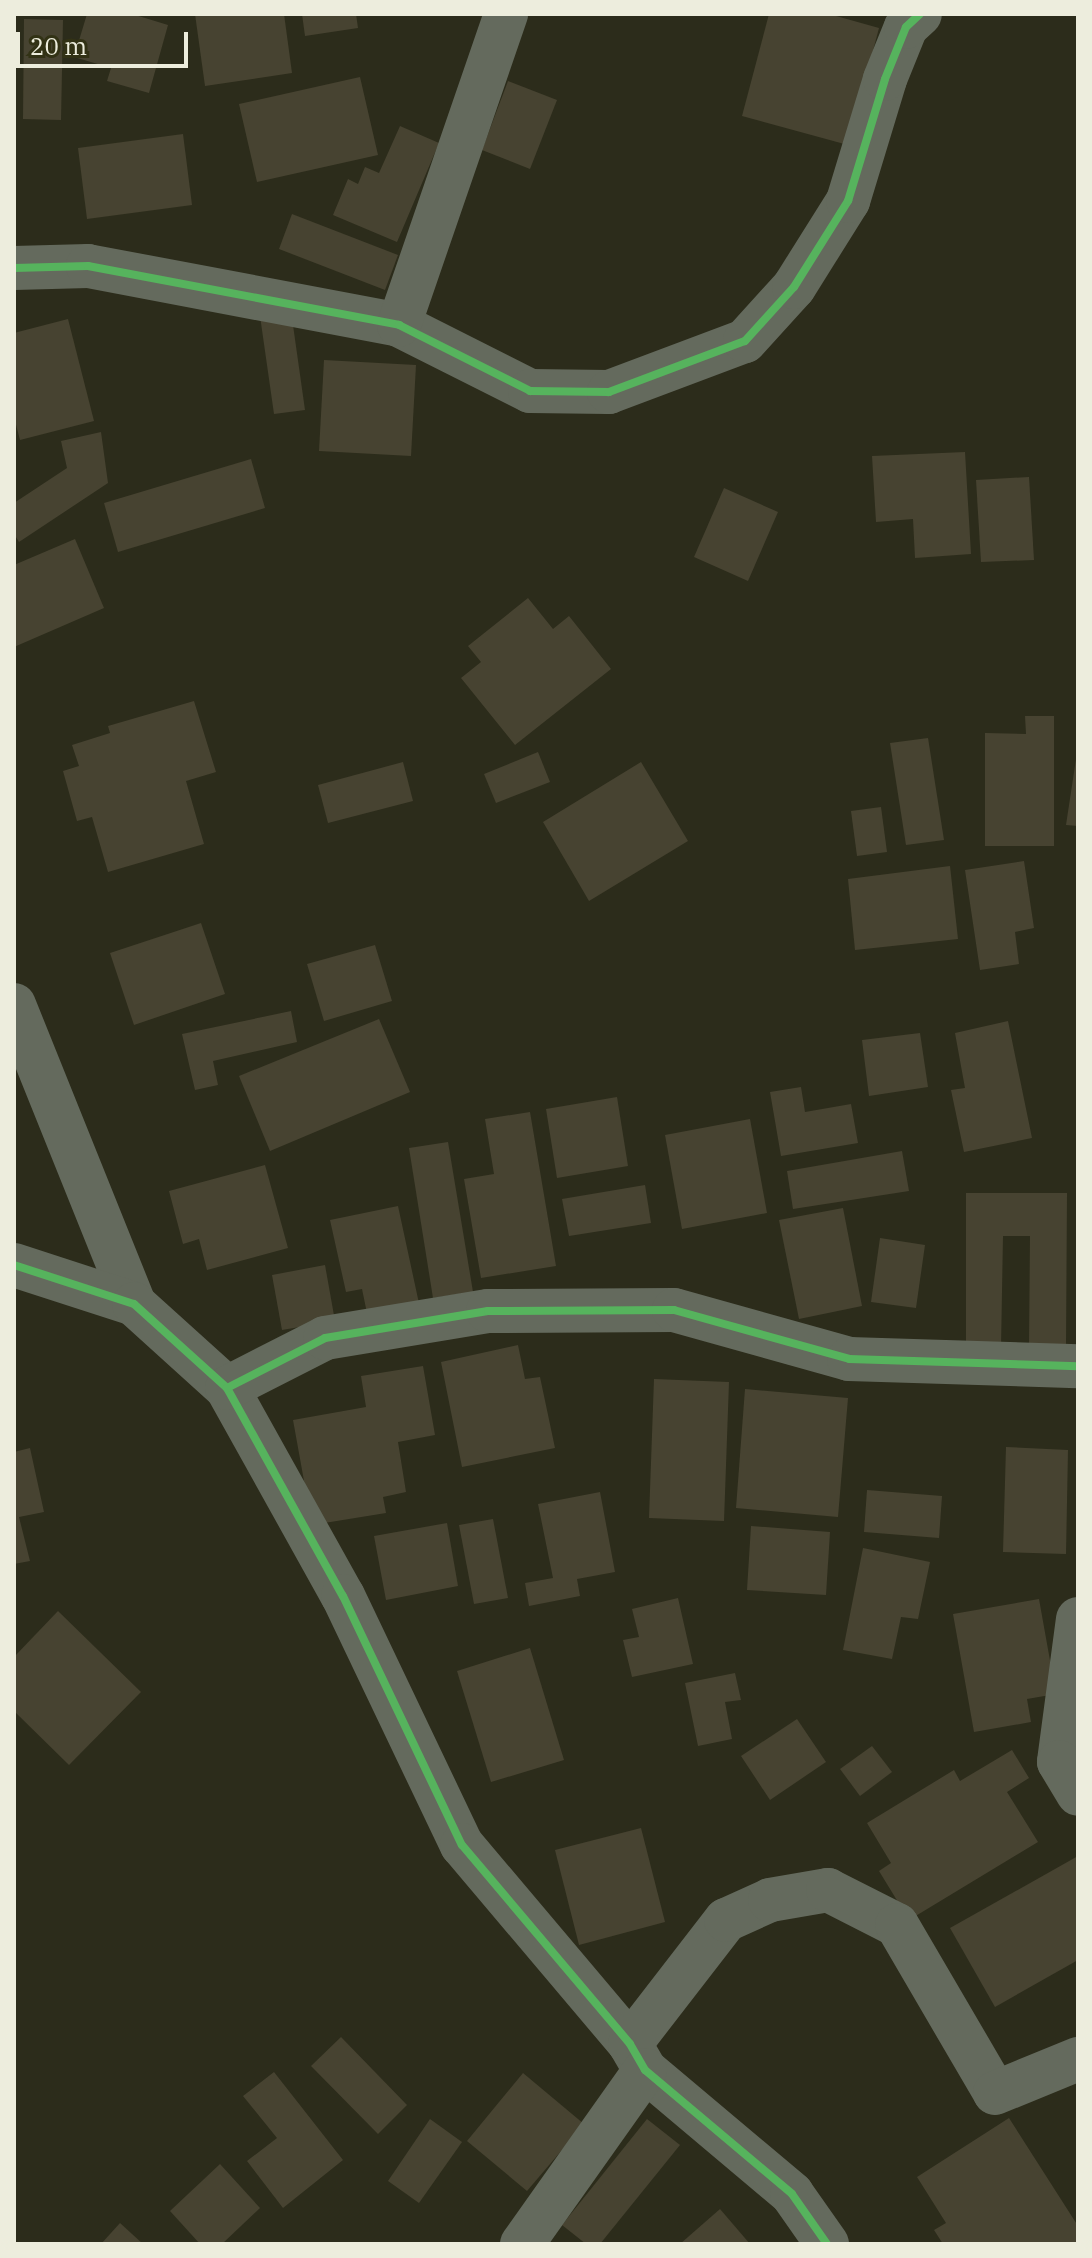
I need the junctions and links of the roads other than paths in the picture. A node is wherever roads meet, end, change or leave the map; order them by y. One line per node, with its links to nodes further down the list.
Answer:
1 (506, 14): 4 (street)
2 (920, 14): 4 (street)
3 (14, 268): 4 (street)
4 (399, 325)
5 (14, 1005): 7 (street)
6 (14, 1265): 7 (street)
7 (134, 1304): 9 (street)
8 (1078, 1366): 9 (street)
9 (227, 1388): 12 (street)
10 (1078, 1619): 11 (street)
11 (1078, 1794)
12 (638, 2057): 13 (street); 14 (street); 15 (street)
13 (1078, 2059)
14 (522, 2244)
15 (827, 2244)

